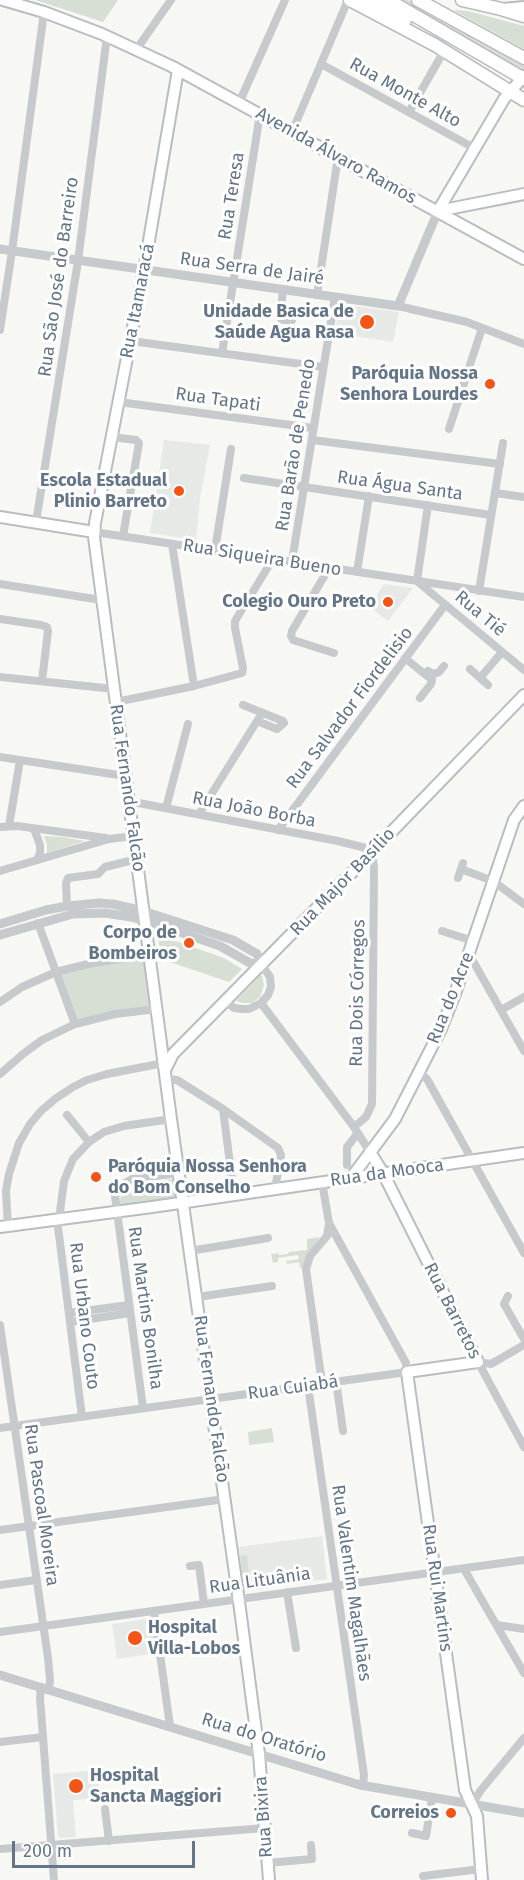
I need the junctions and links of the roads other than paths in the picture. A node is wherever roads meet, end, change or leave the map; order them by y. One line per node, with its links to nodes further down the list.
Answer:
1 (171, 0): 15 (street)
2 (285, 0): 23 (street)
3 (349, 0): 14 (highway); 18 (street)
4 (369, 0): 14 (highway)
5 (388, 0): 20 (highway)
6 (418, 0): 17 (highway)
7 (462, 0): 10 (highway)
8 (7, 1): 11 (main road, Avenida Álvaro Ramos)
9 (524, 7): 10 (main road)
10 (501, 9): 12 (highway)
11 (44, 15): 13 (main road, Avenida Álvaro Ramos); 34 (street)
12 (524, 16)
13 (107, 39): 15 (main road, Avenida Álvaro Ramos); 16 (main road, Avenida Álvaro Ramos); 36 (street, Rua São José do Barreiro)
14 (439, 48): 21 (highway); 24 (street)
15 (136, 50): 16 (main road, Avenida Álvaro Ramos)
16 (147, 56): 19 (main road, Avenida Álvaro Ramos)
17 (524, 58)
18 (321, 64): 24 (street, Rua Monte Alto); 26 (street)
19 (178, 70): 23 (main road, Avenida Álvaro Ramos); 37 (main road, Rua Itamaracá)
20 (523, 77): 21 (main road)
21 (510, 90): 22 (highway); 27 (main road)
22 (524, 100)
23 (239, 103): 25 (main road, Avenida Álvaro Ramos)
24 (410, 112): 27 (street, Rua Monte Alto)
25 (260, 114): 26 (main road, Avenida Álvaro Ramos); 38 (street, Rua Teresa)
26 (292, 132): 28 (main road, Avenida Álvaro Ramos)
27 (474, 148): 31 (main road)
28 (338, 157): 31 (main road, Avenida Álvaro Ramos); 40 (street)
29 (524, 194): 30 (main road)
30 (470, 205): 31 (main road); 32 (main road)
31 (438, 211): 32 (main road, Avenida Álvaro Ramos); 42 (street)
32 (462, 225): 35 (main road, Avenida Álvaro Ramos)
33 (0, 249): 34 (street, Rua Serra de Jairé)
34 (12, 251): 36 (street, Rua Serra de Jairé); 45 (street)
35 (524, 259)
36 (78, 261): 37 (street, Rua Serra de Jairé); 66 (street, Rua São José do Barreiro)
37 (144, 270): 38 (street, Rua Serra de Jairé); 46 (main road, Rua Itamaracá)
38 (233, 282): 39 (street, Rua Serra de Jairé); 48 (street, Rua Teresa)
39 (283, 290): 40 (street, Rua Serra de Jairé); 43 (street)
40 (316, 294): 41 (street, Rua Serra de Jairé)
41 (335, 297): 42 (street, Rua Serra de Jairé); 49 (street, Rua Barão de Penedo)
42 (398, 306): 44 (street)
43 (292, 320)
44 (482, 328): 47 (street); 52 (street)
45 (0, 330)
46 (130, 341): 48 (street); 50 (main road, Rua Itamaracá)
47 (524, 344)
48 (222, 353): 49 (street)
49 (323, 367): 51 (street, Rua Barão de Penedo)
50 (119, 402): 51 (street, Rua Tapati); 53 (main road, Rua Itamaracá)
51 (313, 428): 54 (street, Rua Barão de Penedo)
52 (449, 429)
53 (112, 437): 67 (main road, Rua Itamaracá); 68 (street)
54 (312, 440): 57 (street); 59 (street, Rua Barão de Penedo)
55 (503, 443): 57 (street)
56 (231, 449): 70 (street)
57 (500, 464): 60 (street)
58 (244, 478): 59 (street, Rua Água Santa)
59 (304, 488): 61 (street, Rua Água Santa); 72 (street, Rua Barão de Penedo)
60 (495, 492): 62 (street); 64 (street)
61 (369, 496): 63 (street, Rua Água Santa); 74 (street)
62 (524, 497)
63 (428, 504): 64 (street, Rua Água Santa); 75 (street)
64 (491, 514): 78 (street)
65 (0, 517): 66 (main road, Rua Siqueira Bueno)
66 (36, 522): 67 (main road, Rua Siqueira Bueno)
67 (94, 532): 68 (street, Rua Siqueira Bueno); 81 (main road, Rua Fernando Falcão)
68 (123, 536): 69 (street, Rua Siqueira Bueno)
69 (172, 544): 70 (street, Rua Siqueira Bueno); 94 (street)
70 (215, 550): 71 (street, Rua Siqueira Bueno)
71 (270, 558): 72 (street, Rua Siqueira Bueno); 94 (street)
72 (292, 561): 73 (street, Rua Siqueira Bueno)
73 (329, 568): 74 (street, Rua Siqueira Bueno); 85 (street)
74 (357, 572): 75 (street, Rua Siqueira Bueno)
75 (417, 580): 77 (street, Rua Siqueira Bueno); 79 (street, Rua Tié)
76 (0, 584): 81 (street)
77 (443, 585): 78 (street, Rua Siqueira Bueno); 79 (street)
78 (479, 591): 80 (street, Rua Siqueira Bueno)
79 (436, 597): 82 (street, Rua Tié)
80 (524, 597)
81 (101, 600): 95 (main road, Rua Fernando Falcão)
82 (445, 605): 84 (street, Rua Tié); 86 (street, Rua Salvador Fiordelisio)
83 (0, 619): 92 (street)
84 (502, 652): 89 (street, Rua Tié); 91 (street)
85 (334, 653)
86 (407, 656): 87 (street); 97 (street); 113 (street, Rua Salvador Fiordelisio)
87 (444, 666)
88 (470, 669): 91 (street)
89 (524, 670)
90 (0, 677): 92 (street)
91 (480, 678): 93 (street)
92 (42, 681): 95 (street)
93 (488, 685)
94 (194, 686): 98 (street)
95 (114, 689): 98 (main road, Rua Fernando Falcão)
96 (524, 695): 116 (main road, Rua Major Basílio)
97 (420, 698)
98 (116, 702): 105 (main road, Rua Fernando Falcão)
99 (243, 705): 100 (street)
100 (262, 713): 101 (street); 101 (street)
101 (257, 721): 109 (street)
102 (188, 724): 108 (street)
103 (0, 757): 104 (street)
104 (20, 760): 105 (street); 110 (street)
105 (126, 776): 106 (main road, Rua Fernando Falcão)
106 (128, 801): 108 (street, Rua João Borba); 114 (main road, Rua Fernando Falcão)
107 (524, 806): 121 (main road, Rua do Acre)
108 (165, 808): 109 (street, Rua João Borba)
109 (199, 814): 113 (street, Rua João Borba)
110 (9, 826): 111 (street); 112 (street)
111 (0, 827)
112 (34, 829): 115 (street); 118 (street)
113 (278, 830): 116 (street, Rua João Borba)
114 (134, 836): 115 (street); 117 (main road, Rua Fernando Falcão)
115 (109, 839): 118 (street)
116 (372, 852): 132 (main road, Rua Major Basílio); 150 (street, Rua Dois Córregos)
117 (137, 858): 123 (street); 124 (main road, Rua Fernando Falcão)
118 (37, 860): 120 (street)
119 (461, 870): 121 (street)
120 (0, 871)
121 (493, 881): 122 (street); 129 (main road, Rua do Acre)
122 (524, 904)
123 (67, 906): 124 (street); 125 (street)
124 (144, 916): 126 (street); 130 (main road, Rua Fernando Falcão); 132 (street)
125 (0, 924)
126 (38, 924): 128 (street); 133 (street)
127 (442, 932): 129 (street)
128 (0, 935)
129 (473, 941): 131 (main road, Rua do Acre)
130 (149, 954): 133 (street); 138 (main road, Rua Fernando Falcão)
131 (469, 954): 139 (street); 145 (main road, Rua do Acre)
132 (262, 965): 136 (main road, Rua Major Basílio); 137 (street)
133 (56, 972): 135 (street); 140 (street)
134 (524, 997): 139 (street)
135 (0, 1002)
136 (226, 1002): 137 (street); 142 (main road, Rua Major Basílio)
137 (261, 1003): 150 (street)
138 (157, 1009): 140 (street); 141 (main road, Rua Fernando Falcão)
139 (501, 1010): 143 (street)
140 (75, 1024): 146 (street)
141 (162, 1044): 142 (main road); 144 (main road, Rua Fernando Falcão)
142 (181, 1047): 144 (main road, Rua Major Basílio)
143 (524, 1051)
144 (165, 1070): 147 (street); 149 (main road, Rua Fernando Falcão); 166 (street)
145 (419, 1072): 152 (main road, Rua do Acre); 154 (street)
146 (0, 1074)
147 (223, 1109): 160 (street); 161 (street)
148 (68, 1115): 151 (street)
149 (171, 1119): 151 (street); 156 (main road, Rua Fernando Falcão)
150 (356, 1130): 152 (street); 155 (street, Rua Dois Córregos)
151 (89, 1142): 164 (street, Rua Urbano Couto)
152 (370, 1152): 157 (main road, Rua Barretos); 158 (main road, Rua do Acre)
153 (524, 1153): 154 (main road, Rua da Mooca)
154 (472, 1160): 157 (main road, Rua da Mooca); 171 (street)
155 (347, 1166)
156 (179, 1173): 162 (main road, Rua Fernando Falcão); 163 (street)
157 (383, 1173): 158 (main road, Rua da Mooca); 182 (main road, Rua Barretos)
158 (351, 1178): 159 (main road, Rua da Mooca)
159 (322, 1182): 160 (main road, Rua da Mooca); 165 (street)
160 (275, 1189): 161 (main road, Rua da Mooca)
161 (234, 1195): 162 (main road, Rua da Mooca)
162 (183, 1203): 163 (main road, Rua da Mooca); 170 (main road, Rua Fernando Falcão)
163 (116, 1212): 164 (main road, Rua da Mooca); 175 (street, Rua Martins Bonilha)
164 (58, 1220): 166 (main road, Rua da Mooca); 176 (street, Rua Urbano Couto)
165 (329, 1223): 168 (street); 169 (street)
166 (4, 1227)
167 (268, 1238): 170 (street)
168 (322, 1242): 169 (street); 186 (street)
169 (341, 1244): 183 (street)
170 (190, 1251): 174 (main road, Rua Fernando Falcão)
171 (524, 1253)
172 (272, 1286): 174 (street)
173 (508, 1296): 180 (street)
174 (197, 1297): 188 (main road, Rua Fernando Falcão)
175 (130, 1309): 177 (street); 189 (street, Rua Martins Bonilha)
176 (69, 1314): 177 (street); 178 (street, Rua Urbano Couto)
177 (98, 1314): 178 (street)
178 (70, 1323): 190 (street, Rua Urbano Couto)
179 (0, 1327): 184 (street, Rua Pascoal Moreira)
180 (524, 1339)
181 (524, 1346): 182 (street)
182 (478, 1362): 183 (main road, Rua Cuiabá); 194 (street, Rua Barretos)
183 (407, 1372): 185 (street, Rua Cuiabá); 201 (main road, Rua Rui Martins)
184 (4, 1378): 191 (street, Rua Pascoal Moreira)
185 (336, 1382): 186 (street, Rua Cuiabá); 193 (street)
186 (322, 1383): 187 (street, Rua Cuiabá)
187 (308, 1386): 188 (street, Rua Cuiabá); 204 (street, Rua Valentim Magalhães)
188 (211, 1399): 189 (street, Rua Cuiabá); 195 (main road, Rua Fernando Falcão)
189 (143, 1408): 190 (street, Rua Cuiabá)
190 (82, 1417): 191 (street, Rua Cuiabá)
191 (14, 1426): 192 (street, Rua Cuiabá); 196 (street, Rua Pascoal Moreira)
192 (0, 1428)
193 (343, 1431)
194 (524, 1447)
195 (225, 1499): 196 (street); 206 (main road, Rua Fernando Falcão)
196 (28, 1526): 197 (street); 202 (street, Rua Pascoal Moreira)
197 (0, 1530)
198 (524, 1560): 200 (street, Rua Lituânia)
199 (190, 1566): 207 (street)
200 (464, 1569): 201 (street, Rua Lituânia); 209 (street)
201 (435, 1573): 204 (street, Rua Lituânia); 224 (main road, Rua Rui Martins)
202 (36, 1580): 203 (street); 210 (street, Rua Pascoal Moreira)
203 (0, 1585)
204 (336, 1585): 205 (street, Rua Lituânia); 222 (street, Rua Valentim Magalhães)
205 (287, 1592): 206 (street, Rua Lituânia); 213 (street)
206 (239, 1599): 207 (street, Rua Lituânia); 221 (main road, Rua Fernando Falcão)
207 (204, 1604): 208 (street, Rua Lituânia)
208 (154, 1611): 210 (street, Rua Lituânia); 217 (street)
209 (497, 1625): 211 (street); 214 (street)
210 (43, 1626): 212 (street, Rua Lituânia); 216 (street, Rua Pascoal Moreira)
211 (524, 1629)
212 (0, 1632)
213 (296, 1648)
214 (524, 1673)
215 (0, 1675): 216 (street, Rua do Oratório)
216 (45, 1688): 217 (street, Rua do Oratório); 218 (street, Rua Pascoal Moreira)
217 (170, 1726): 221 (street, Rua do Oratório)
218 (43, 1737): 220 (street); 230 (street, Rua Pascoal Moreira)
219 (524, 1738): 224 (street)
220 (0, 1742)
221 (259, 1754): 222 (street, Rua do Oratório); 227 (main road, Rua Bixira)
222 (363, 1785): 223 (street, Rua do Oratório)
223 (432, 1798): 224 (street, Rua do Oratório); 228 (street)
224 (472, 1804): 226 (street, Rua do Oratório); 234 (main road, Rua Rui Martins)
225 (105, 1809): 229 (street)
226 (524, 1813)
227 (264, 1828): 229 (street); 233 (main road, Rua Bixira)
228 (412, 1833)
229 (109, 1841): 230 (street)
230 (52, 1845): 232 (street); 236 (street, Rua Pascoal Moreira)
231 (311, 1845): 233 (street)
232 (0, 1849)
233 (267, 1863): 237 (main road, Rua Bixira)
234 (481, 1875): 235 (street)
235 (423, 1876)
236 (54, 1880)
237 (269, 1880)

